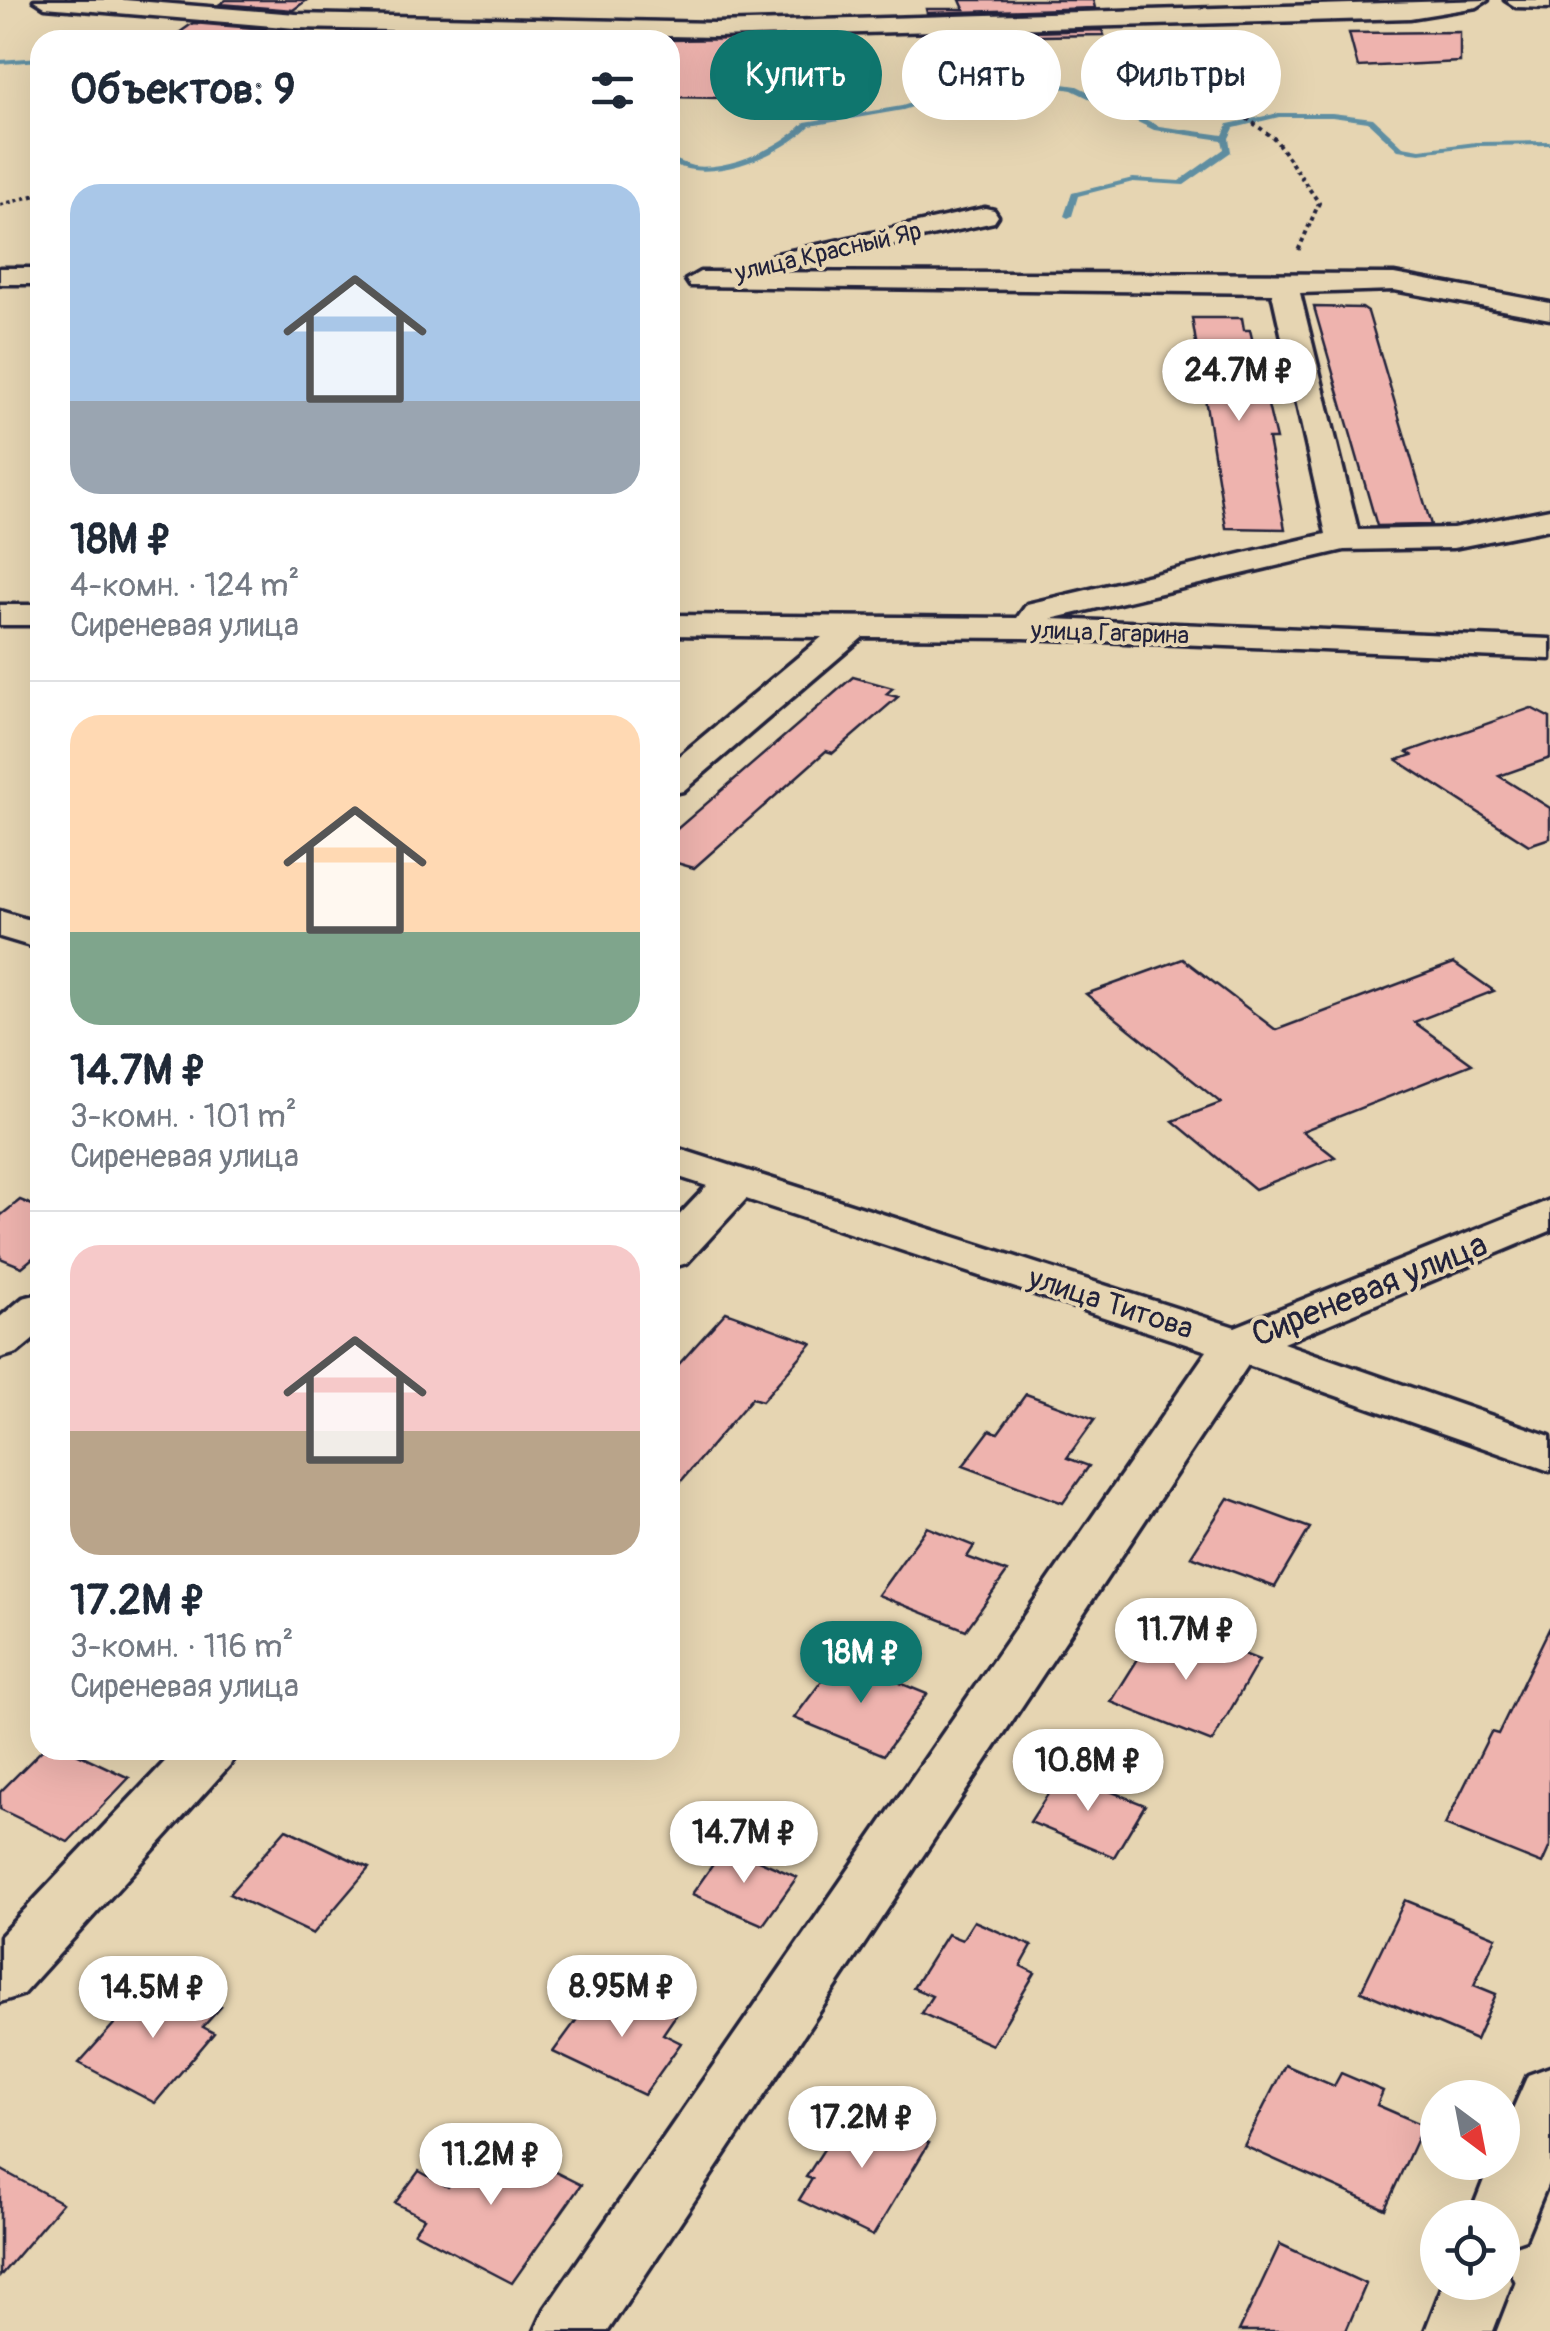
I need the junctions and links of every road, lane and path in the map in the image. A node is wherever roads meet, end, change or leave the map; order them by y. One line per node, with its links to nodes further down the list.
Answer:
1 (45, 0): 5 (street)
2 (1477, 0): 5 (street)
3 (1516, 0): 4 (street)
4 (1550, 1)
5 (1141, 8): 13 (path)
6 (30, 196): 7 (path)
7 (0, 204)
8 (986, 216): 12 (street, улица Красный Яр)
9 (0, 276): 10 (street)
10 (30, 276)
11 (680, 280): 12 (street, улица Красный Яр)
12 (700, 280): 13 (street)
13 (1284, 285): 14 (street); 16 (street)
14 (1550, 311)
15 (1550, 519): 16 (street)
16 (1344, 540): 21 (street)
17 (0, 615): 18 (street)
18 (30, 615)
19 (680, 625): 20 (street, улица Гагарина)
20 (853, 628): 21 (street, улица Гагарина); 24 (street)
21 (1024, 628): 22 (street, улица Гагарина)
22 (1534, 650): 23 (street)
23 (1550, 668)
24 (680, 775)
25 (0, 924): 26 (street)
26 (30, 934)
27 (680, 1163): 28 (street, улица Титова)
28 (735, 1183): 30 (street); 33 (street, улица Титова)
29 (1550, 1214): 33 (street, Сиреневая улица)
30 (680, 1242)
31 (30, 1318): 32 (street)
32 (0, 1342)
33 (1237, 1344): 34 (street, улица Титова); 40 (street, Сиреневая улица)
34 (1550, 1454)
35 (201, 1760): 36 (street)
36 (0, 1977)
37 (1550, 2094): 38 (street)
38 (1509, 2200)
39 (1471, 2300): 41 (street)
40 (568, 2331)
41 (1459, 2331)

